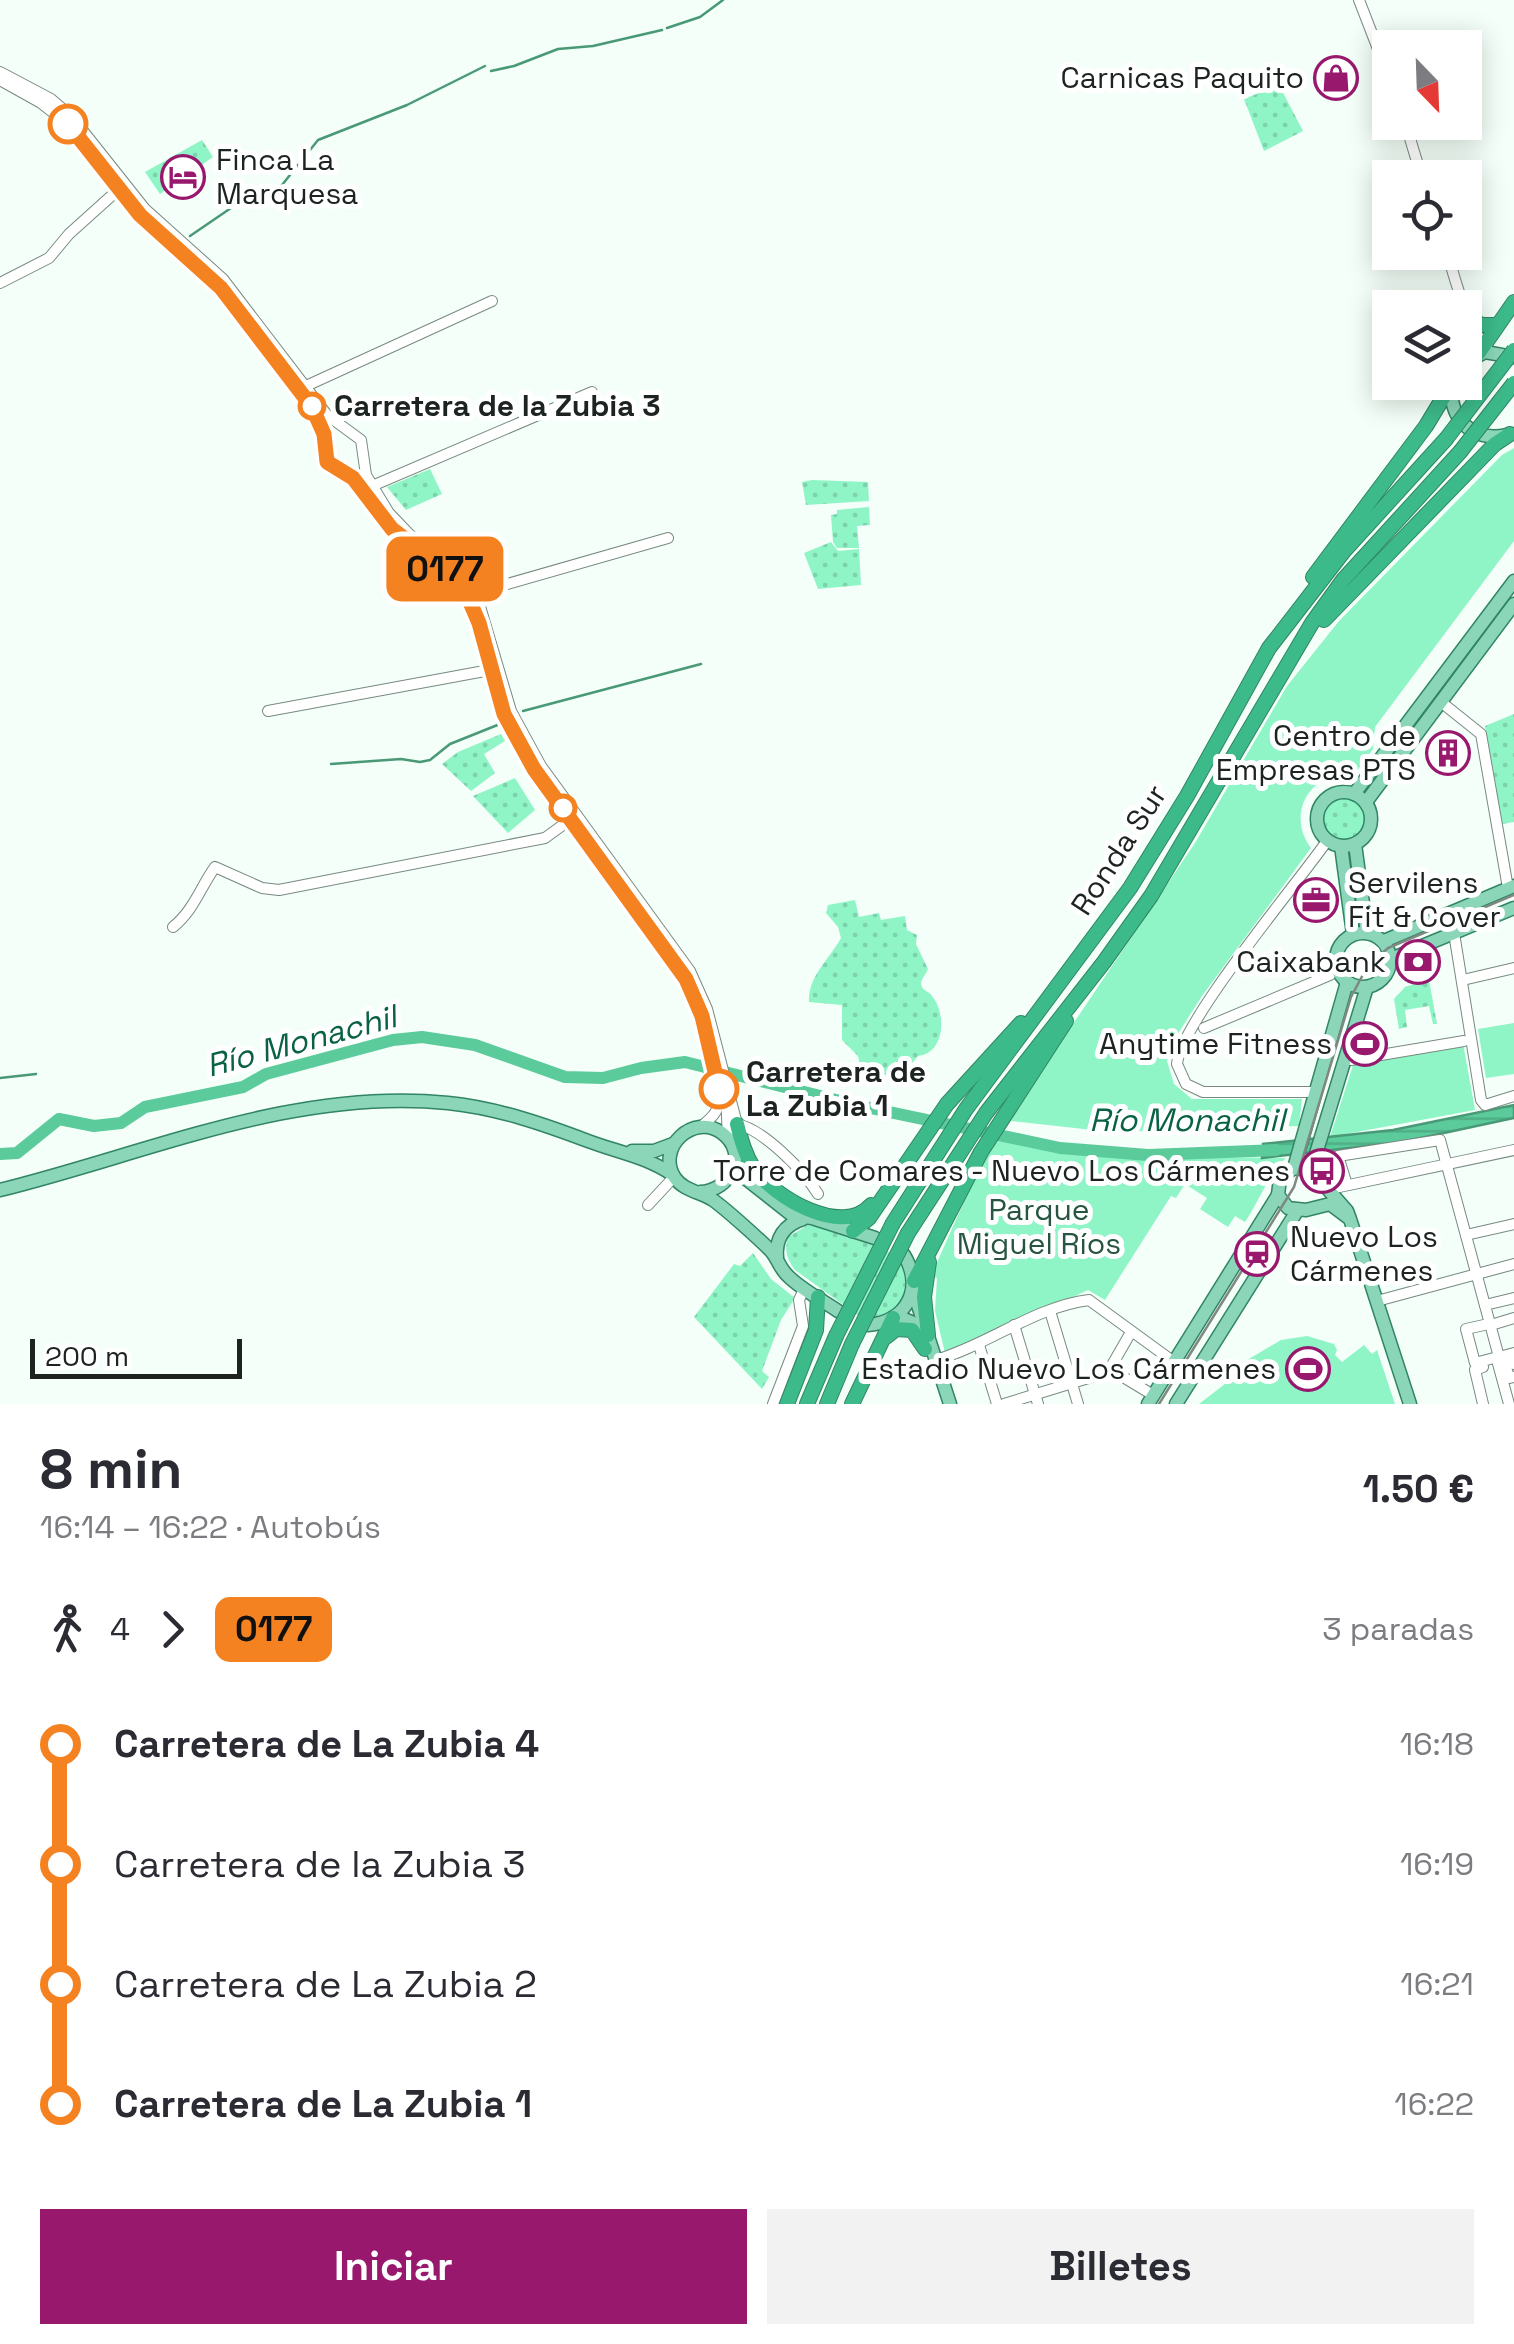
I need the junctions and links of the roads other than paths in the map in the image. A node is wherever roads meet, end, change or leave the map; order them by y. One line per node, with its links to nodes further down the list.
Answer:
1 (1359, 0): 2 (street)
2 (1372, 34)
3 (0, 72): 15 (street)
4 (0, 80): 5 (street)
5 (119, 189): 6 (street); 21 (street)
6 (0, 283)
7 (492, 301): 15 (street)
8 (1514, 302): 9 (highway)
9 (1496, 325): 10 (highway); 11 (highway)
10 (1482, 326)
11 (1482, 341)
12 (1482, 353): 13 (main road)
13 (1514, 354): 29 (highway, Ronda Sur, bridge)
14 (1514, 383): 30 (highway, Ronda Sur, bridge)
15 (306, 386): 19 (street)
16 (592, 392): 24 (street)
17 (1442, 400): 29 (highway)
18 (1452, 400): 20 (main road)
19 (344, 430): 21 (street); 22 (street)
20 (1513, 436): 30 (highway)
21 (325, 444): 23 (street)
22 (363, 459): 23 (street); 24 (street)
23 (344, 471): 31 (street)
24 (372, 486): 27 (street)
25 (668, 538): 27 (street)
26 (1514, 581): 34 (main road)
27 (476, 593): 53 (street)
28 (1514, 604): 32 (main road)
29 (1269, 648): 49 (highway, Ronda Sur)
30 (1292, 652): 44 (highway, Ronda Sur)
31 (490, 670): 33 (street); 35 (street)
32 (1441, 702): 34 (main road); 37 (street)
33 (268, 711)
34 (1360, 798): 36 (main road); 36 (main road)
35 (571, 819): 39 (street); 53 (street)
36 (1341, 844): 41 (main road); 56 (street)
37 (1511, 887): 42 (main road)
38 (1514, 908): 40 (main road)
39 (172, 927)
40 (1454, 933): 43 (main road); 52 (street)
41 (1360, 934): 42 (main road); 48 (main road)
42 (1384, 941): 43 (main road)
43 (1391, 960): 50 (main road)
44 (1104, 962): 82 (highway); 114 (highway, Ronda Sur, bridge)
45 (1514, 968): 47 (street)
46 (1330, 974): 51 (street)
47 (1467, 979)
48 (1347, 982): 50 (main road); 56 (main road)
49 (1057, 987): 74 (highway); 113 (highway, Ronda Sur, bridge)
50 (1367, 987): 67 (main road)
51 (1204, 1028)
52 (1467, 1040): 54 (street); 57 (street)
53 (716, 1060): 55 (street)
54 (1350, 1060)
55 (722, 1080): 58 (street); 59 (street); 60 (street)
56 (1316, 1092): 65 (main road)
57 (1514, 1096)
58 (737, 1124): 73 (street); 74 (highway)
59 (701, 1127): 60 (main road); 61 (main road)
60 (728, 1139): 64 (main road)
61 (673, 1144): 63 (main road); 68 (main road)
62 (1514, 1150): 66 (street)
63 (620, 1151): 68 (main road); 71 (main road)
64 (735, 1164): 72 (main road); 80 (main road)
65 (1295, 1164): 67 (main road); 75 (main road)
66 (1447, 1165): 69 (street); 70 (street); 84 (street)
67 (1313, 1167): 69 (main road)
68 (676, 1179): 72 (main road); 76 (street)
69 (1326, 1186): 77 (main road); 79 (main road)
70 (1347, 1186)
71 (0, 1190)
72 (700, 1192): 85 (main road)
73 (818, 1194)
74 (882, 1195): 83 (highway)
75 (1278, 1196): 78 (main road); 104 (main road)
76 (648, 1205)
77 (1314, 1206): 78 (main road); 79 (main road)
78 (1297, 1211): 120 (main road)
79 (1350, 1218): 91 (main road)
80 (803, 1219): 83 (main road); 85 (main road)
81 (1514, 1224): 84 (street)
82 (939, 1228): 88 (highway); 101 (highway)
83 (853, 1230): 88 (main road)
84 (1466, 1235): 87 (street)
85 (777, 1259): 89 (main road)
86 (1514, 1264): 87 (street)
87 (1477, 1274): 91 (street); 92 (street)
88 (914, 1285): 94 (main road); 101 (main road)
89 (811, 1293): 94 (main road); 111 (street); 112 (highway)
90 (1514, 1298): 92 (street)
91 (1377, 1301): 121 (main road)
92 (1486, 1305): 96 (street)
93 (1050, 1311): 97 (street); 98 (street); 108 (street)
94 (895, 1317): 99 (highway); 101 (main road)
95 (1514, 1318): 96 (street)
96 (1488, 1324): 103 (street); 103 (street)
97 (1014, 1325): 100 (street); 109 (street)
98 (1132, 1332): 104 (street); 106 (street)
99 (882, 1341): 101 (highway); 115 (highway)
100 (979, 1346): 101 (street); 118 (street)
101 (930, 1348): 116 (main road); 117 (main road)
102 (1514, 1353): 103 (street)
103 (1496, 1360): 122 (street); 123 (street)
104 (1174, 1362): 110 (main road)
105 (1514, 1364): 107 (street)
106 (1108, 1372): 108 (street); 110 (street)
107 (1514, 1377)
108 (1072, 1384): 109 (street); 119 (street)
109 (1036, 1399): 118 (street)
110 (1151, 1399): 120 (main road)
111 (773, 1404)
112 (787, 1404)
113 (807, 1404)
114 (828, 1404)
115 (852, 1404)
116 (942, 1404)
117 (950, 1404)
118 (1000, 1404)
119 (1078, 1404)
120 (1176, 1404)
121 (1410, 1404)
122 (1483, 1404)
123 (1509, 1404)

